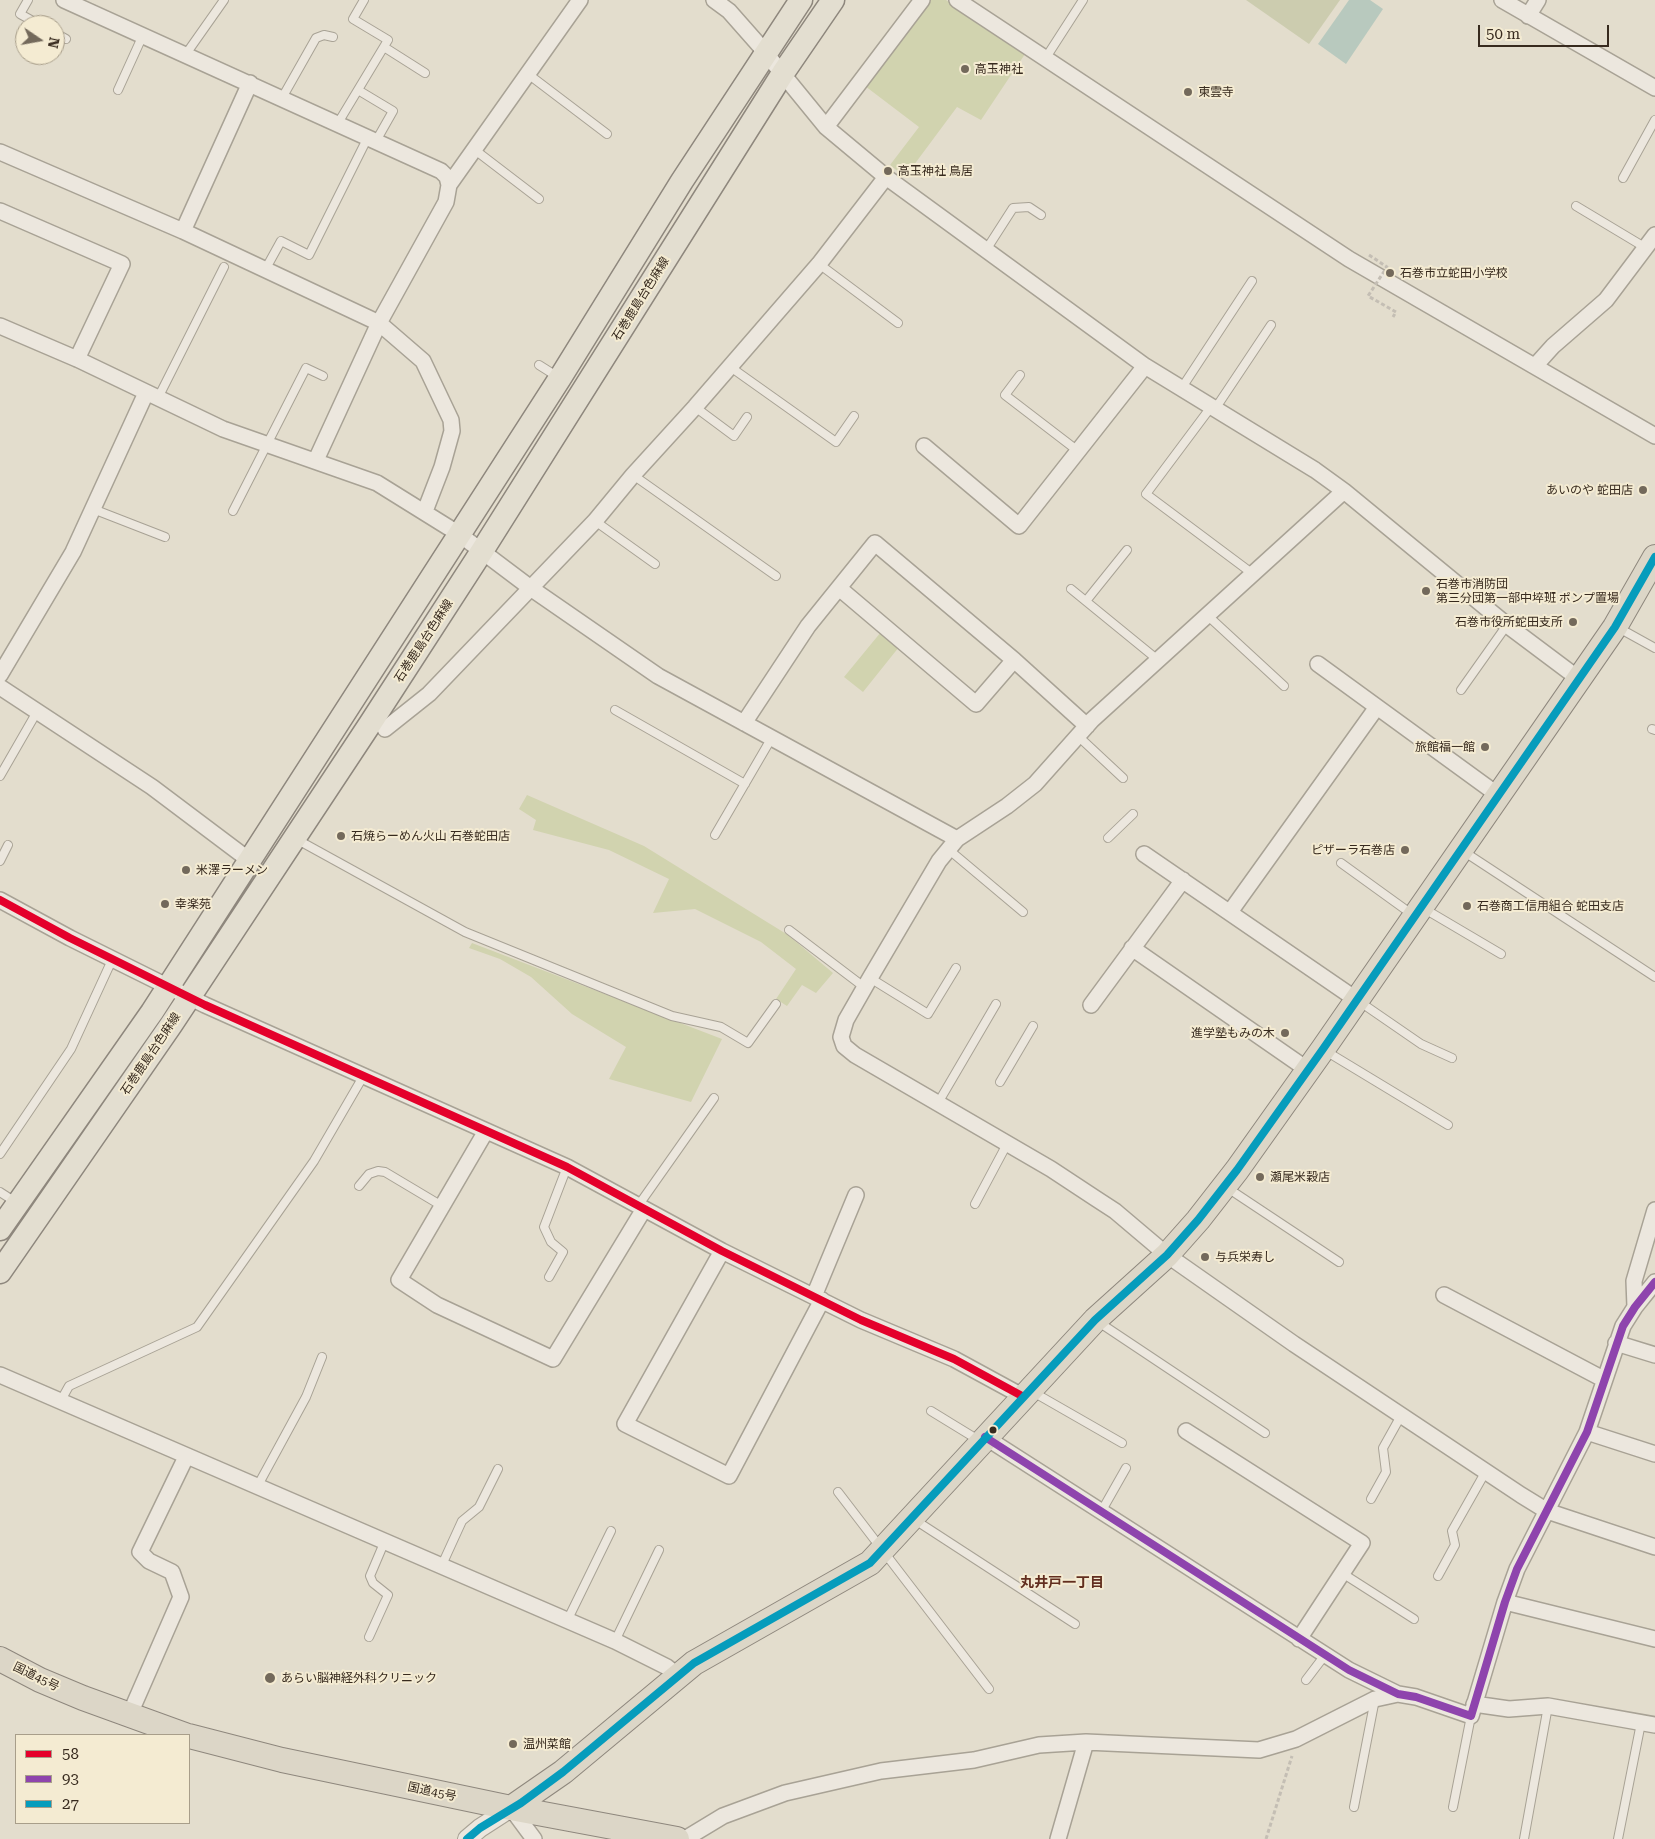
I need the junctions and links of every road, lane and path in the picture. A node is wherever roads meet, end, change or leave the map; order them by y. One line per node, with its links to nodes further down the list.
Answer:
1 (28, 0): 15 (lane)
2 (64, 0): 17 (street)
3 (224, 0): 21 (lane)
4 (364, 0): 19 (lane)
5 (580, 0): 25 (street)
6 (714, 0): 14 (street)
7 (801, 0): 20 (main road, 石巻鹿島台色麻線)
8 (833, 0): 24 (main road, 石巻鹿島台色麻線)
9 (922, 0): 33 (street)
10 (957, 0): 22 (street)
11 (1083, 0): 22 (lane)
12 (1502, 0): 16 (street)
13 (1538, 0): 16 (street)
14 (732, 6): 20 (street)
15 (22, 15)
16 (1528, 16): 27 (street)
17 (143, 35): 21 (street); 28 (lane)
18 (333, 37): 30 (lane)
19 (384, 47): 23 (lane); 29 (lane)
20 (766, 53): 24 (street); 65 (main road, 石巻鹿島台色麻線)
21 (186, 54): 26 (street)
22 (1045, 59): 62 (street)
23 (425, 73)
24 (782, 73): 33 (street); 86 (main road, 石巻鹿島台色麻線)
25 (528, 74): 34 (lane); 36 (street)
26 (250, 83): 30 (street); 45 (street)
27 (1655, 88)
28 (118, 90)
29 (358, 90): 32 (lane); 35 (lane)
30 (282, 98): 32 (street)
31 (1655, 120): 39 (lane)
32 (338, 123): 35 (street)
33 (826, 127): 38 (street)
34 (607, 134)
35 (372, 139): 40 (street); 51 (lane)
36 (475, 150): 40 (street); 41 (lane)
37 (0, 152): 45 (street)
38 (886, 177): 47 (street); 49 (street)
39 (1623, 178)
40 (450, 185): 54 (street)
41 (539, 199)
42 (1576, 206): 46 (lane)
43 (0, 211): 58 (street)
44 (1041, 215): 47 (lane)
45 (183, 231): 51 (street)
46 (1651, 242): 62 (street)
47 (986, 250): 61 (street)
48 (1370, 255): 53 (path, bridge)
49 (819, 264): 55 (lane); 60 (street)
50 (224, 267): 67 (lane)
51 (266, 270): 54 (street)
52 (1252, 281): 66 (lane)
53 (1393, 317)
54 (379, 323): 76 (street); 81 (street)
55 (898, 323)
56 (1271, 325): 69 (lane)
57 (0, 326): 58 (street)
58 (77, 359): 67 (street)
59 (539, 365): 65 (lane)
60 (729, 366): 68 (street); 70 (lane)
61 (1145, 366): 66 (street); 75 (street)
62 (1535, 366): 72 (street)
63 (1020, 375): 75 (lane)
64 (323, 376): 73 (lane)
65 (560, 378): 83 (main road, 石巻鹿島台色麻線)
66 (1181, 388): 69 (street)
67 (152, 395): 73 (street); 79 (street)
68 (695, 407): 71 (lane); 77 (street)
69 (1213, 408): 78 (street); 89 (lane)
70 (854, 416)
71 (747, 417)
72 (1655, 436)
73 (268, 445): 76 (street); 80 (lane)
74 (924, 446): 75 (street)
75 (1078, 450)
76 (316, 460): 81 (street)
77 (632, 475): 82 (street); 90 (lane)
78 (1344, 491): 89 (street); 96 (street)
79 (93, 508): 84 (lane); 102 (street)
80 (233, 511)
81 (425, 511): 83 (street)
82 (595, 521): 88 (lane); 92 (street)
83 (459, 534): 86 (street); 127 (main road, 石巻鹿島台色麻線)
84 (165, 537)
85 (1127, 550): 94 (lane)
86 (482, 551): 92 (street); 120 (main road, 石巻鹿島台色麻線)
87 (1655, 557): 97 (highway)
88 (655, 564)
89 (1253, 574): 95 (street)
90 (776, 576)
91 (839, 588): 99 (street); 99 (street); 110 (street)
92 (532, 589): 110 (street); 111 (street)
93 (1071, 589): 94 (lane)
94 (1086, 601): 100 (lane)
95 (1207, 615): 100 (street); 104 (lane)
96 (1507, 625): 103 (street); 106 (lane)
97 (1615, 626): 98 (lane); 103 (highway)
98 (1655, 648)
99 (1014, 660): 112 (street)
100 (1158, 660): 112 (street)
101 (1318, 664): 107 (street)
102 (0, 675)
103 (1579, 679): 117 (highway)
104 (1284, 686)
105 (0, 687): 108 (street)
106 (1461, 690)
107 (1377, 706): 117 (street); 132 (street)
108 (38, 710): 114 (lane); 127 (street)
109 (615, 710): 116 (lane)
110 (744, 723): 113 (street)
111 (385, 729)
112 (1082, 731): 115 (lane); 122 (street)
113 (771, 739): 116 (lane); 122 (street)
114 (0, 776)
115 (1123, 778)
116 (745, 784): 119 (lane)
117 (1498, 796): 124 (highway)
118 (1133, 814): 121 (lane)
119 (715, 835)
120 (295, 838): 142 (main road, 石巻鹿島台色麻線); 144 (lane)
121 (1108, 838)
122 (953, 844): 131 (lane); 140 (street)
123 (8, 845): 126 (lane)
124 (1461, 849): 133 (highway); 139 (lane)
125 (1144, 854): 129 (street)
126 (0, 860)
127 (249, 860): 141 (main road, 石巻鹿島台色麻線)
128 (1341, 863): 133 (lane)
129 (1183, 880): 132 (street); 135 (street)
130 (0, 900): 137 (street)
131 (1023, 912)
132 (1230, 912): 143 (street)
133 (1418, 912): 136 (lane); 143 (highway)
134 (789, 930): 140 (lane)
135 (1132, 948): 146 (street); 150 (street)
136 (1501, 954)
137 (112, 960): 141 (street); 158 (lane)
138 (956, 968): 140 (lane)
139 (1655, 977)
140 (867, 983): 154 (street)
141 (168, 987): 142 (street); 163 (main road, 石巻鹿島台色麻線)
142 (189, 997): 151 (street); 172 (main road, 石巻鹿島台色麻線)
143 (1357, 1000): 148 (highway); 149 (lane)
144 (776, 1004)
145 (996, 1004): 154 (lane)
146 (1091, 1005)
147 (1033, 1026): 152 (lane)
148 (1323, 1049): 150 (highway); 155 (lane)
149 (1452, 1058)
150 (1308, 1070): 160 (highway)
151 (364, 1076): 156 (street); 185 (lane)
152 (1000, 1082)
153 (714, 1098): 166 (lane)
154 (938, 1103): 157 (street)
155 (1448, 1125)
156 (486, 1131): 159 (street); 165 (street)
157 (1007, 1144): 164 (lane); 170 (street)
158 (0, 1154)
159 (567, 1167): 166 (street); 173 (lane)
160 (1225, 1185): 170 (highway); 171 (lane)
161 (359, 1186): 165 (lane)
162 (856, 1194): 176 (street)
163 (9, 1198): 168 (main road, 石巻鹿島台色麻線)
164 (975, 1204)
165 (442, 1206): 166 (street)
166 (641, 1207): 169 (street)
167 (1655, 1210): 177 (street)
168 (0, 1229)
169 (722, 1251): 176 (street); 176 (street)
170 (1167, 1255): 178 (highway); 187 (street)
171 (1339, 1262)
172 (0, 1272)
173 (549, 1278)
174 (1655, 1282): 177 (street)
175 (1444, 1295): 183 (street)
176 (818, 1298): 184 (street)
177 (1635, 1307): 179 (street)
178 (1095, 1320): 184 (highway); 190 (lane)
179 (1616, 1343): 180 (street); 183 (street)
180 (1655, 1356)
181 (322, 1357): 198 (lane)
182 (0, 1376): 185 (street)
183 (1603, 1379): 189 (street)
184 (1026, 1393): 191 (highway); 192 (lane)
185 (60, 1402): 194 (street)
186 (931, 1411): 191 (lane)
187 (1402, 1414): 197 (street); 200 (lane)
188 (1186, 1431): 210 (street)
189 (1586, 1432): 193 (street); 201 (street)
190 (1265, 1433)
191 (983, 1439): 202 (street); 203 (highway)
192 (1122, 1443)
193 (1655, 1454)
194 (186, 1457): 198 (street); 229 (street)
195 (1126, 1468): 202 (lane)
196 (498, 1469): 209 (lane)
197 (1486, 1471): 201 (street); 211 (lane)
198 (256, 1488): 205 (street)
199 (838, 1492): 208 (lane)
200 (1371, 1499)
201 (1547, 1510): 206 (street); 212 (street)
202 (1101, 1512): 217 (street)
203 (912, 1518): 208 (highway); 215 (lane)
204 (611, 1531): 214 (lane)
205 (384, 1543): 209 (street); 216 (lane)
206 (1655, 1547)
207 (659, 1550): 219 (lane)
208 (883, 1551): 222 (highway); 224 (lane)
209 (441, 1567): 214 (street)
210 (1342, 1574): 213 (lane); 217 (street)
211 (1438, 1576)
212 (1505, 1602): 218 (street); 228 (street)
213 (1414, 1618)
214 (567, 1621): 219 (street)
215 (1075, 1624)
216 (369, 1637)
217 (1299, 1639): 220 (street)
218 (1655, 1639)
219 (615, 1641): 222 (street)
220 (1324, 1655): 223 (lane); 225 (street)
221 (0, 1659): 229 (highway, 国道45号)
222 (677, 1676): 237 (highway)
223 (1306, 1680)
224 (990, 1689)
225 (1398, 1694): 226 (street); 228 (street)
226 (1375, 1699): 233 (street); 235 (lane)
227 (1548, 1706): 228 (street); 230 (street); 244 (lane)
228 (1472, 1710): 236 (lane)
229 (129, 1716): 231 (highway, 国道45号)
230 (1648, 1724): 245 (lane)
231 (181, 1734)
232 (190, 1737): 237 (highway, 国道45号)
233 (1296, 1739): 234 (street); 243 (path)
234 (1086, 1742): 241 (street); 242 (street)
235 (1354, 1807)
236 (1453, 1807)
237 (511, 1808): 238 (street); 239 (street); 240 (highway, 国道45号)
238 (467, 1839)
239 (534, 1839)
240 (677, 1839)
241 (686, 1839)
242 (1058, 1839)
243 (1266, 1839)
244 (1524, 1839)
245 (1618, 1839)

